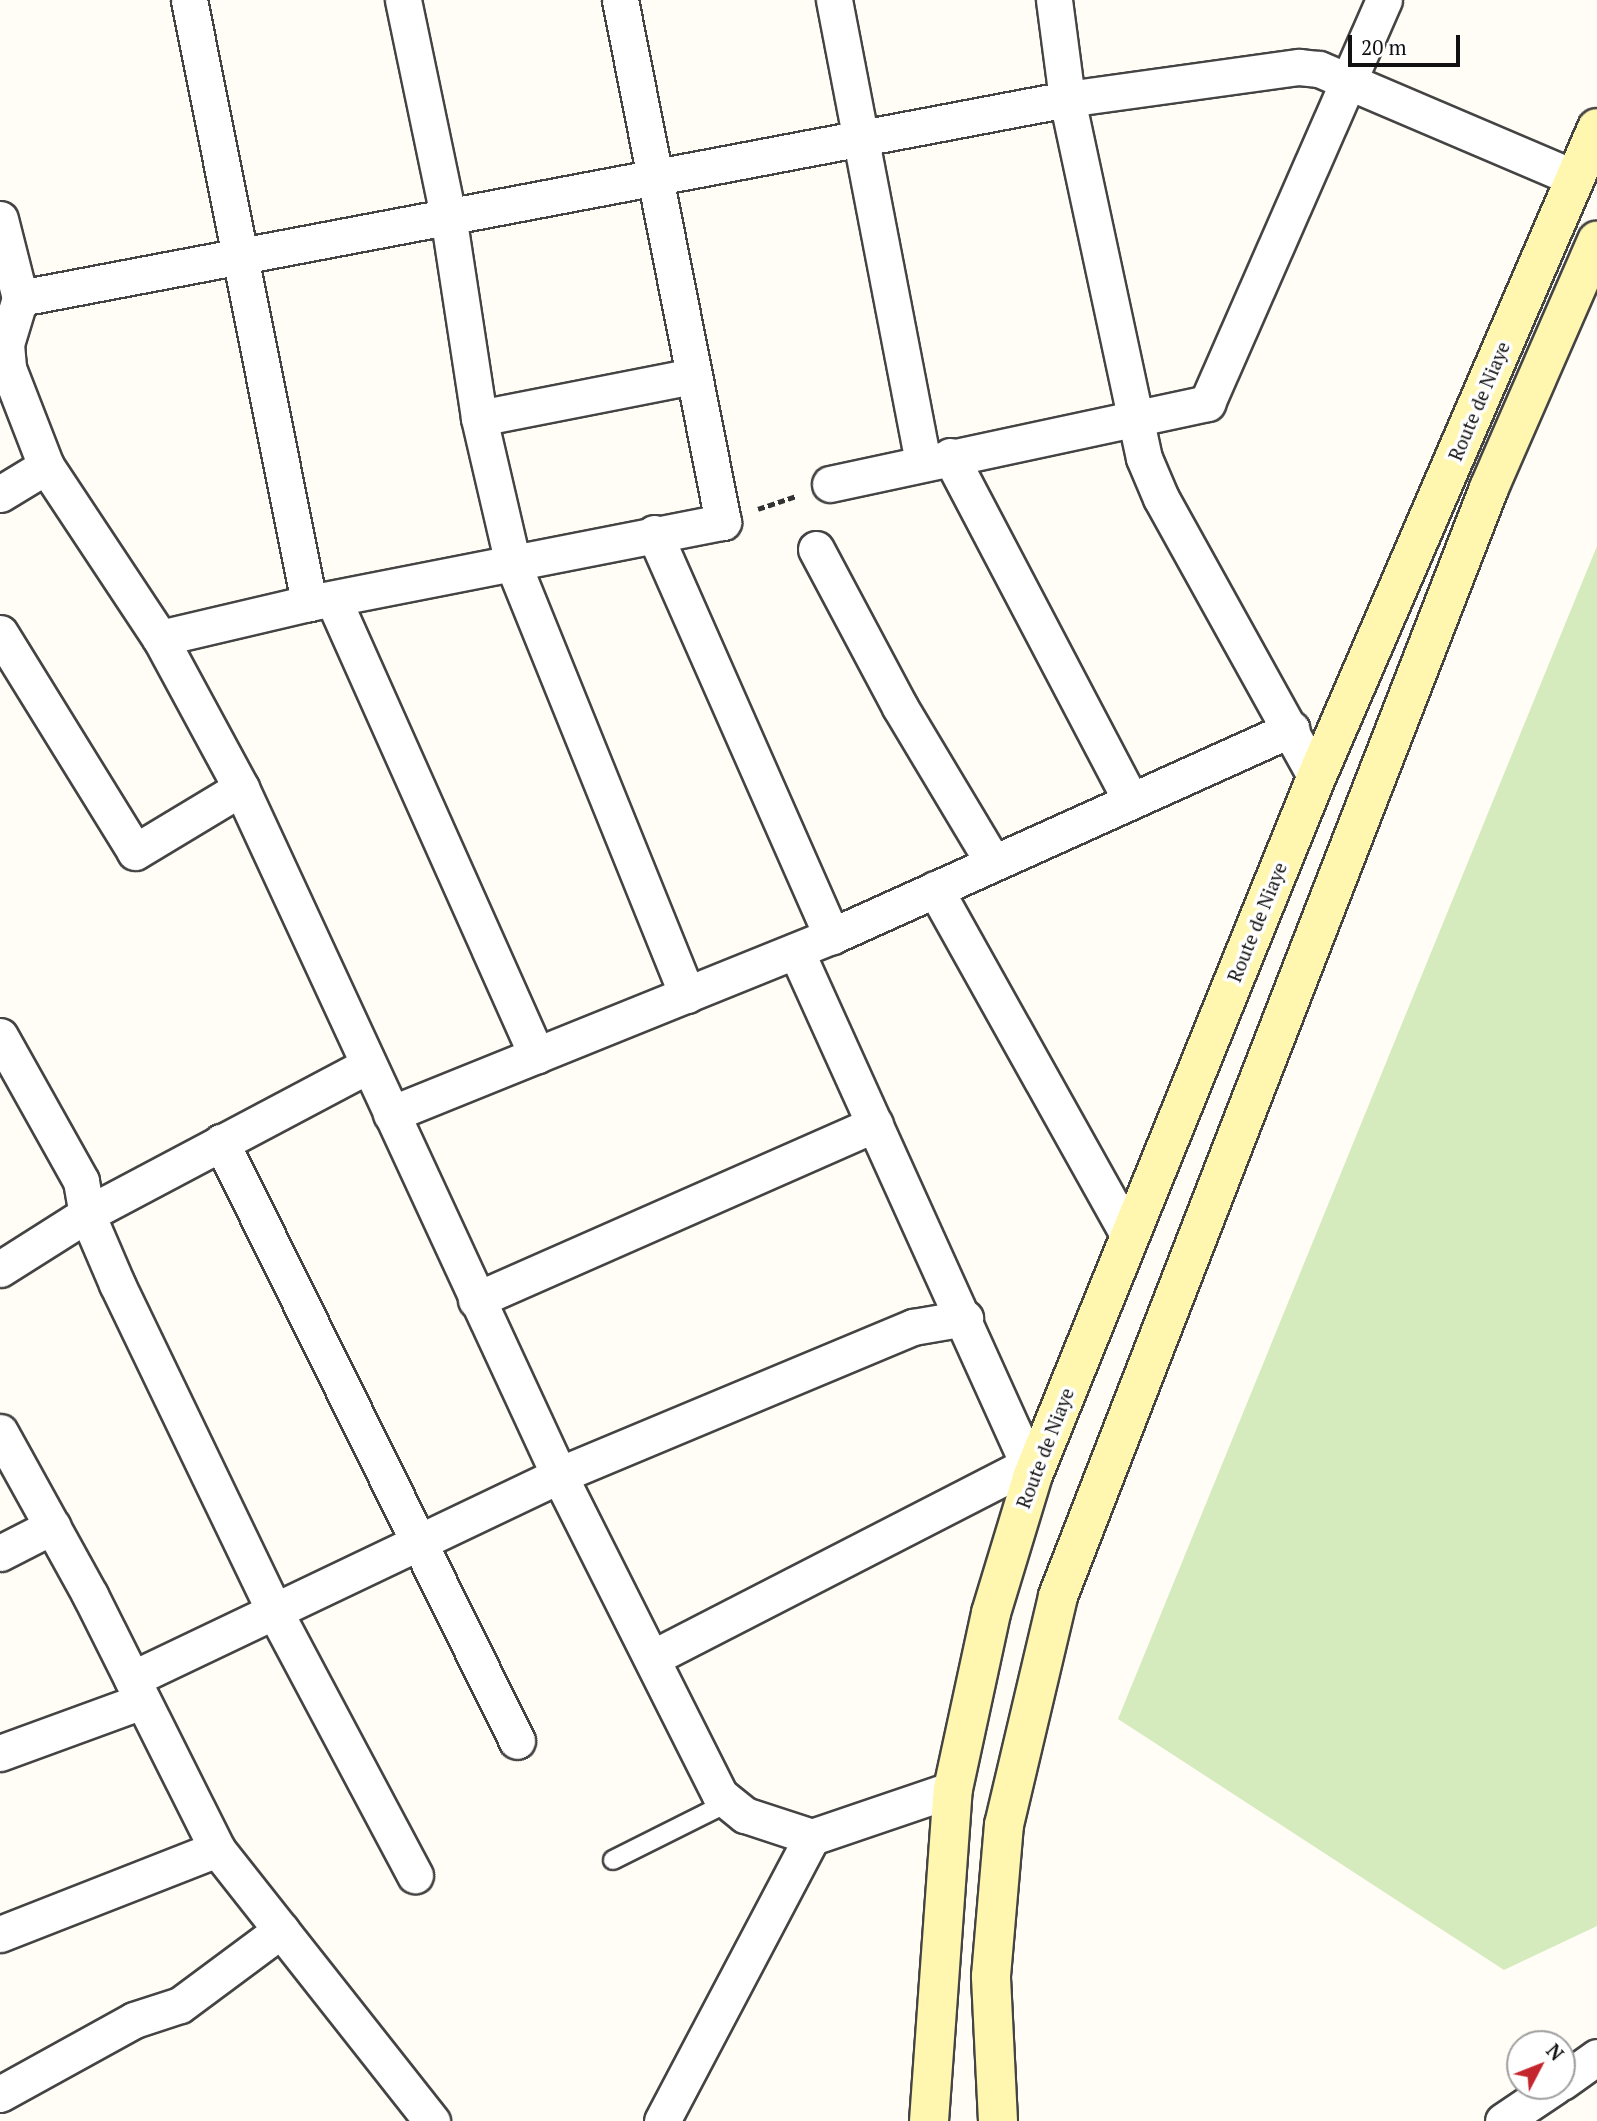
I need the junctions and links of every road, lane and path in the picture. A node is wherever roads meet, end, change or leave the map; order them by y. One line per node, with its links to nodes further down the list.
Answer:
1 (189, 0): 16 (street)
2 (403, 0): 13 (street)
3 (620, 0): 11 (street)
4 (834, 0): 10 (street)
5 (1054, 0): 8 (street)
6 (1384, 0): 7 (street)
7 (1348, 82): 8 (street); 12 (street); 20 (street)
8 (1067, 99): 10 (street); 20 (street)
9 (1597, 128): 12 (main road, Route de Niaye)
10 (863, 140): 11 (street); 21 (street)
11 (657, 178): 13 (street); 18 (street)
12 (1575, 178): 33 (main road, Route de Niaye)
13 (448, 215): 16 (street); 19 (street)
14 (0, 219): 17 (street)
15 (1597, 241): 76 (main road)
16 (238, 254): 17 (street); 29 (street)
17 (20, 298): 22 (street)
18 (693, 376): 19 (street); 25 (street)
19 (480, 418): 28 (street)
20 (1136, 422): 21 (street); 32 (street)
21 (936, 459): 23 (street); 35 (street)
22 (46, 466): 24 (street); 31 (street)
23 (830, 484): 25 (path)
24 (0, 494)
25 (723, 522): 26 (street)
26 (654, 533): 28 (street); 38 (street)
27 (816, 550): 36 (street)
28 (513, 564): 29 (street); 40 (street)
29 (321, 601): 31 (street); 42 (street)
30 (0, 633): 34 (street)
31 (160, 638): 34 (street)
32 (1291, 729): 33 (street); 35 (street)
33 (1316, 778): 48 (main road, Route de Niaye)
34 (241, 788): 43 (street)
35 (1130, 799): 36 (street)
36 (992, 862): 37 (street)
37 (935, 889): 38 (street); 48 (street)
38 (832, 936): 39 (street)
39 (796, 951): 40 (street); 45 (street)
40 (687, 995): 42 (street)
41 (0, 1036): 47 (street)
42 (537, 1056): 44 (street)
43 (368, 1065): 44 (street); 46 (street)
44 (391, 1114): 50 (street)
45 (875, 1124): 50 (street); 51 (street)
46 (221, 1142): 47 (street); 56 (street)
47 (87, 1214): 49 (street); 58 (street)
48 (1129, 1236): 53 (main road, Route de Niaye)
49 (0, 1269)
50 (476, 1300): 54 (street)
51 (965, 1318): 53 (street); 54 (street)
52 (0, 1432): 55 (street)
53 (1031, 1470): 59 (street); 63 (main road, Route de Niaye)
54 (559, 1475): 56 (street); 59 (street)
55 (53, 1526): 57 (street); 60 (street)
56 (419, 1542): 58 (street); 61 (street)
57 (0, 1553)
58 (275, 1614): 60 (street); 68 (street)
59 (654, 1657): 64 (street)
60 (137, 1690): 62 (street); 66 (street)
61 (517, 1741)
62 (0, 1753)
63 (953, 1788): 65 (street); 75 (main road, Route de Niaye)
64 (727, 1804): 65 (street); 67 (lane)
65 (812, 1837): 74 (street)
66 (217, 1849): 69 (street); 70 (street)
67 (613, 1860)
68 (415, 1875)
69 (281, 1930): 71 (street); 73 (street)
70 (0, 1934)
71 (0, 2094)
72 (1534, 2100): 77 (street)
73 (432, 2121)
74 (662, 2121)
75 (929, 2121)
76 (998, 2121)
77 (1503, 2121)

